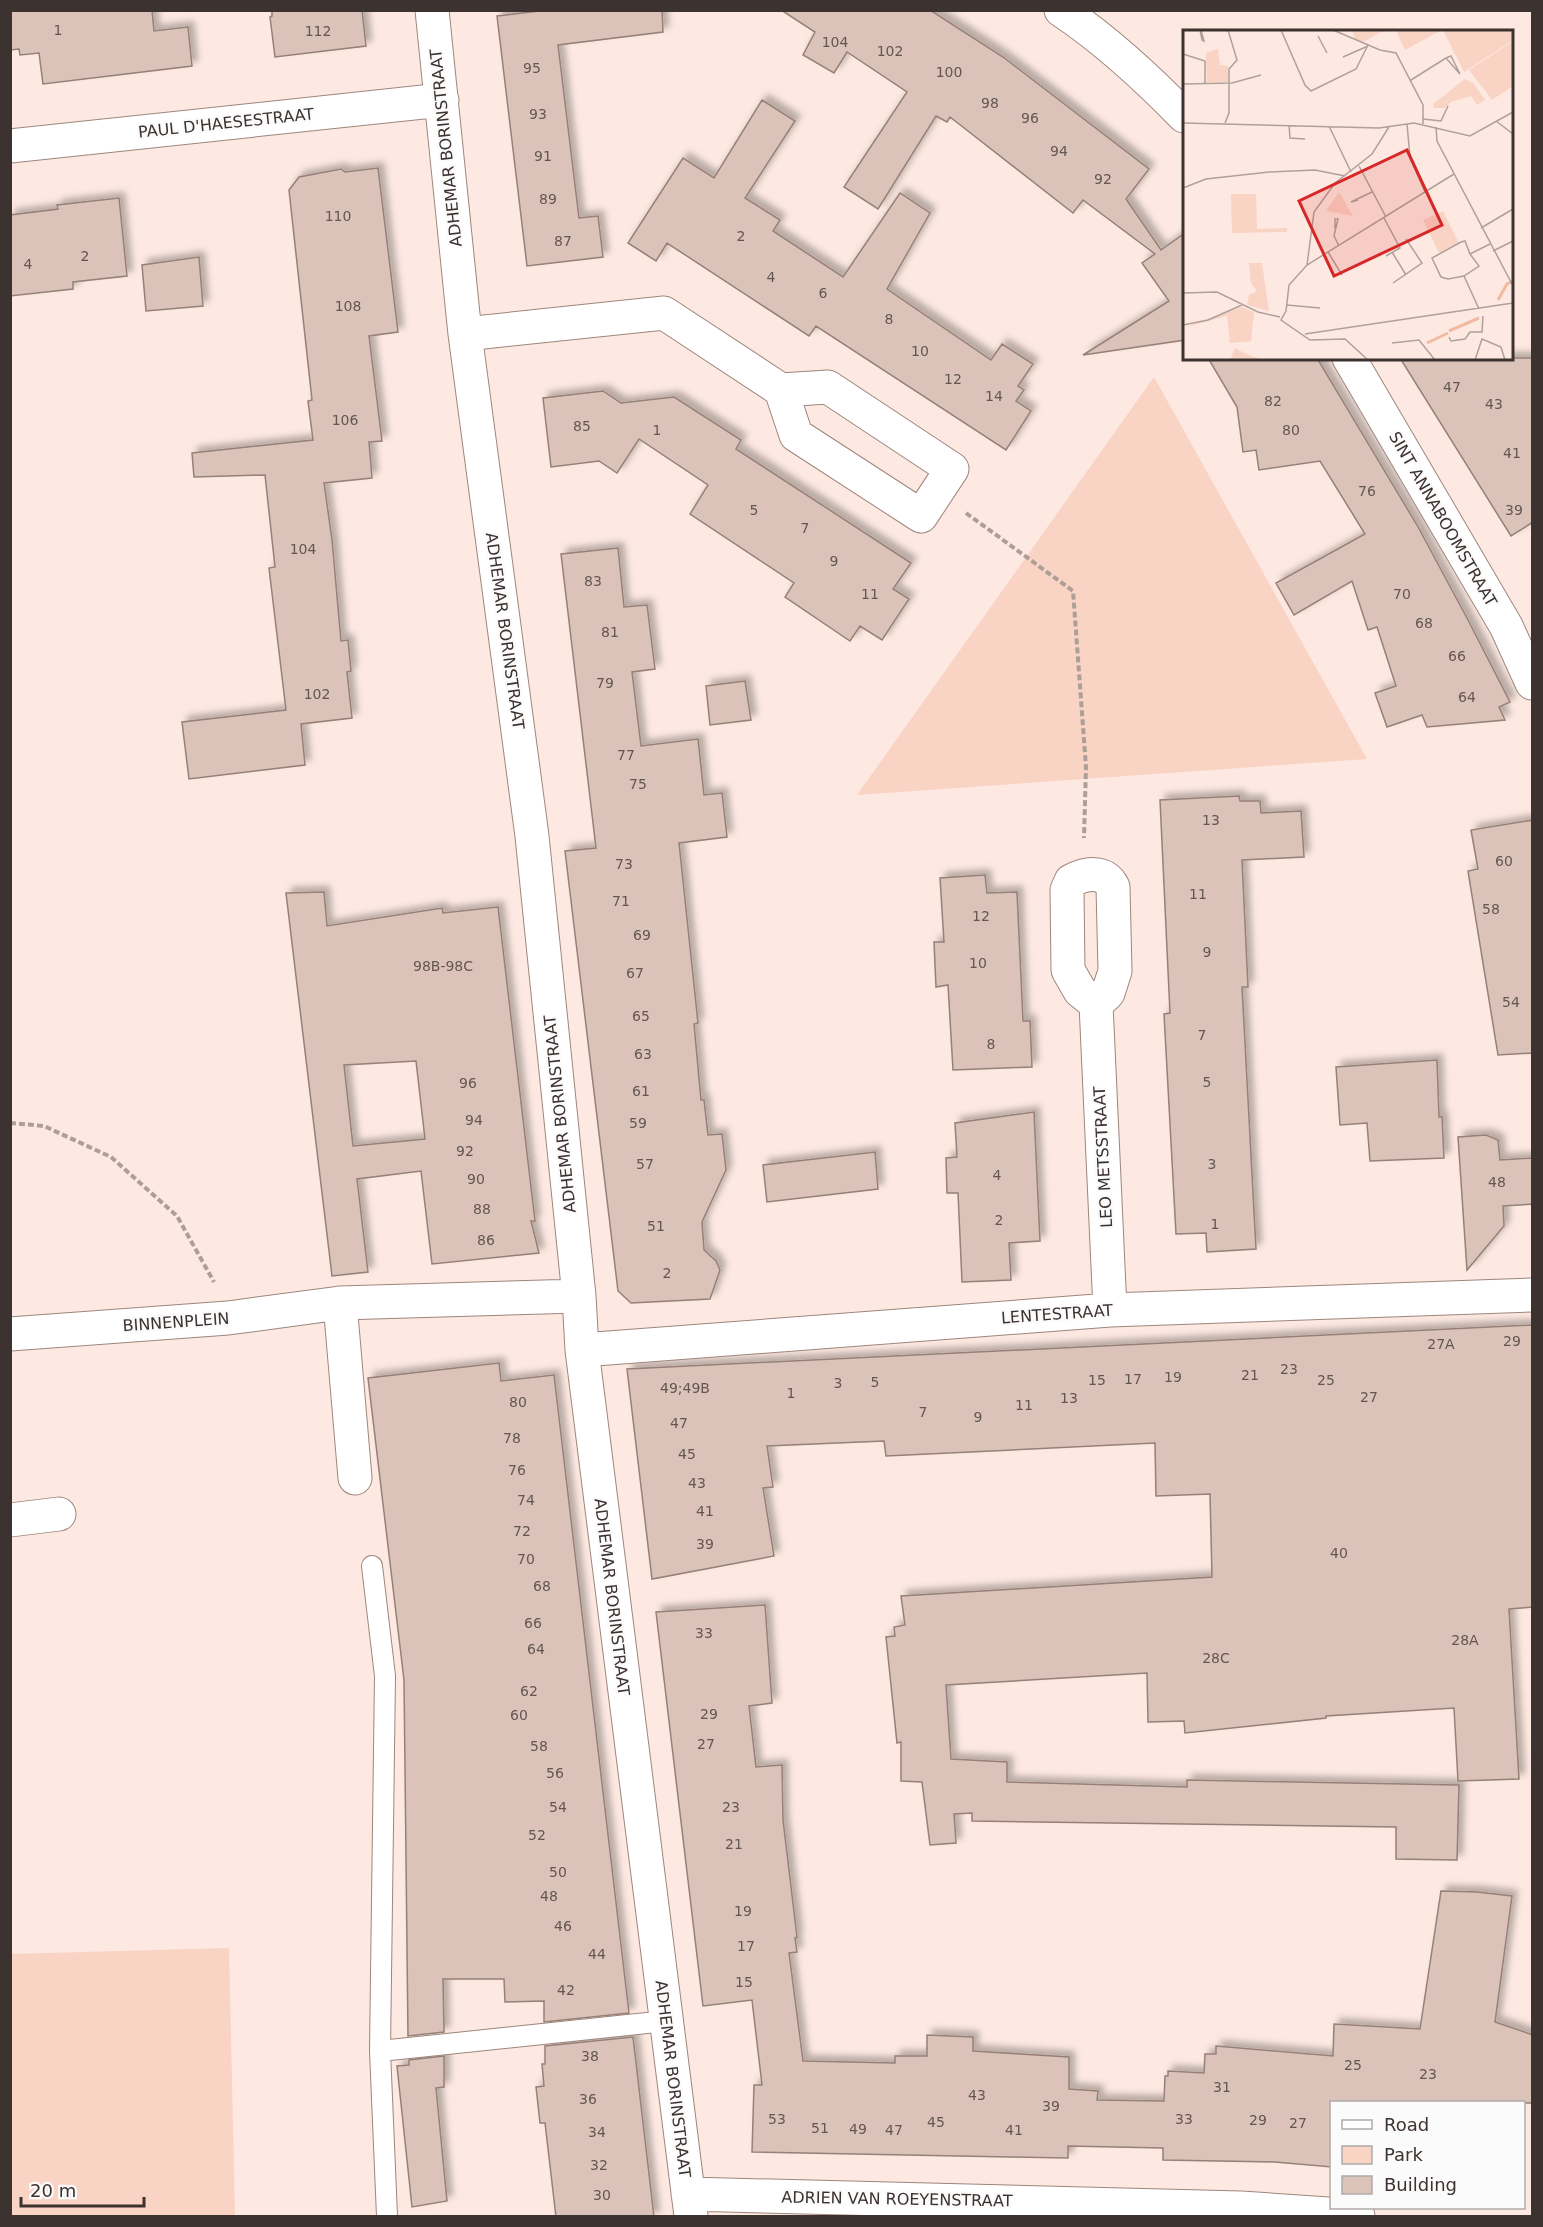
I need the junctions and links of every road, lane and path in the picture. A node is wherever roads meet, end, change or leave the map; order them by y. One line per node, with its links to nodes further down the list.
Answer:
1 (432, 10): 3 (street, ADHEMAR BORINSTRAAT)
2 (1061, 10): 4 (street)
3 (442, 100): 5 (street, PAUL D'HAESESTRAAT); 6 (street, ADHEMAR BORINSTRAAT)
4 (1183, 114)
5 (10, 146)
6 (465, 334): 8 (street); 15 (street, ADHEMAR BORINSTRAAT)
7 (1350, 360): 10 (street, SINT ANNABOOMSTRAAT)
8 (781, 390): 9 (street); 9 (street)
9 (937, 492): 11 (path)
10 (1533, 683)
11 (1071, 881): 12 (street); 12 (street)
12 (1096, 1004): 17 (street, LEO METSSTRAAT)
13 (10, 1123): 18 (path)
14 (1533, 1295): 17 (street, LENTESTRAAT)
15 (579, 1296): 16 (street, BINNENPLEIN); 20 (street, ADHEMAR BORINSTRAAT)
16 (340, 1303): 18 (street, BINNENPLEIN); 21 (street)
17 (1110, 1310): 20 (street, LENTESTRAAT)
18 (228, 1318): 19 (street, BINNENPLEIN)
19 (10, 1334)
20 (582, 1350): 25 (street, ADHEMAR BORINSTRAAT)
21 (355, 1478)
22 (60, 1514): 23 (street)
23 (10, 1520)
24 (372, 1566): 26 (lane)
25 (666, 2021): 26 (lane); 27 (street, ADHEMAR BORINSTRAAT)
26 (380, 2051): 28 (lane)
27 (689, 2205): 29 (street, ADRIEN VAN ROEYENSTRAAT)
28 (387, 2217)
29 (1358, 2217)

